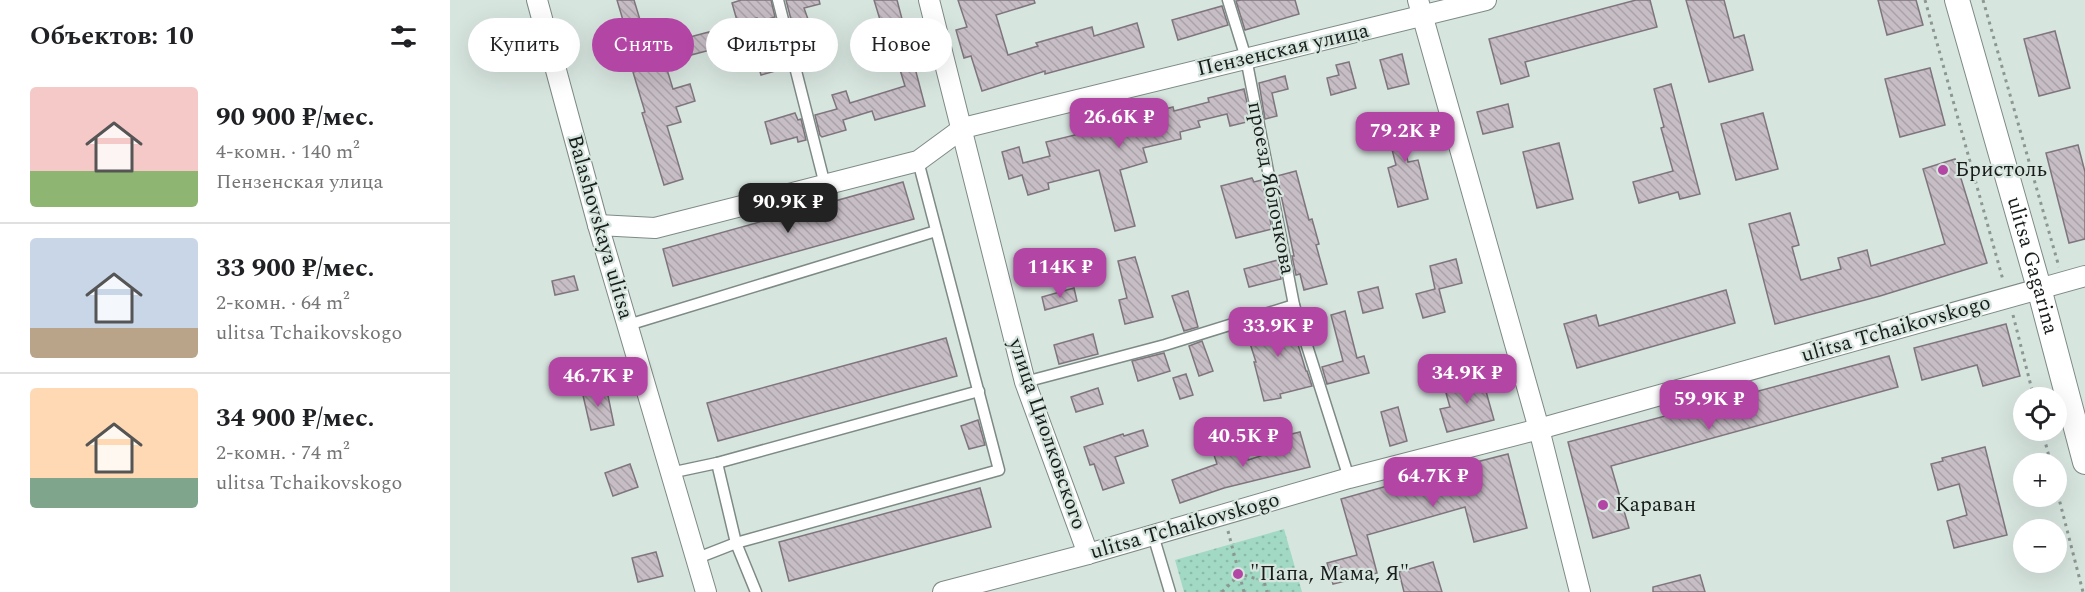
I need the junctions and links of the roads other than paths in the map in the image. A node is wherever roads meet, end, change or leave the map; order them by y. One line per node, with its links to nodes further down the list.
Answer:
1 (537, 0): 12 (street, Balashovskaya ulitsa)
2 (778, 0): 11 (lane)
3 (929, 0): 9 (street, улица Циолковского)
4 (1228, 0): 8 (lane, проезд Яблочкова)
5 (1486, 0): 7 (street, Пензенская улица)
6 (1957, 0): 15 (street, ulitsa Gagarina)
7 (1420, 8): 8 (street, Пензенская улица); 20 (street)
8 (1246, 58): 9 (street, Пензенская улица); 16 (lane, проезд Яблочкова)
9 (963, 128): 10 (street, Пензенская улица); 18 (street, улица Циолковского)
10 (918, 160): 11 (street, Пензенская улица); 13 (lane)
11 (825, 185): 12 (street, Пензенская улица)
12 (598, 225): 17 (street, Balashovskaya ulitsa)
13 (936, 231): 17 (lane); 19 (lane)
14 (2085, 276): 15 (street, ulitsa Tchaikovskogo)
15 (2039, 288): 20 (street, ulitsa Tchaikovskogo); 21 (street, ulitsa Gagarina)
16 (1294, 305): 18 (lane); 24 (lane, проезд Яблочкова)
17 (628, 324): 23 (street, Balashovskaya ulitsa)
18 (1025, 382): 27 (street, улица Циолковского)
19 (978, 392): 22 (lane); 26 (lane)
20 (1539, 429): 24 (street, ulitsa Tchaikovskogo); 33 (street)
21 (2085, 462)
22 (717, 463): 23 (lane); 26 (lane)
23 (670, 473): 28 (street, Balashovskaya ulitsa)
24 (1348, 478): 25 (street, ulitsa Tchaikovskogo)
25 (1154, 535): 27 (street, ulitsa Tchaikovskogo); 32 (lane)
26 (736, 543): 28 (lane); 30 (lane)
27 (1088, 554): 31 (street, ulitsa Tchaikovskogo)
28 (695, 559): 29 (street, Balashovskaya ulitsa)
29 (706, 592)
30 (756, 592)
31 (943, 592)
32 (1170, 592)
33 (1580, 592)

